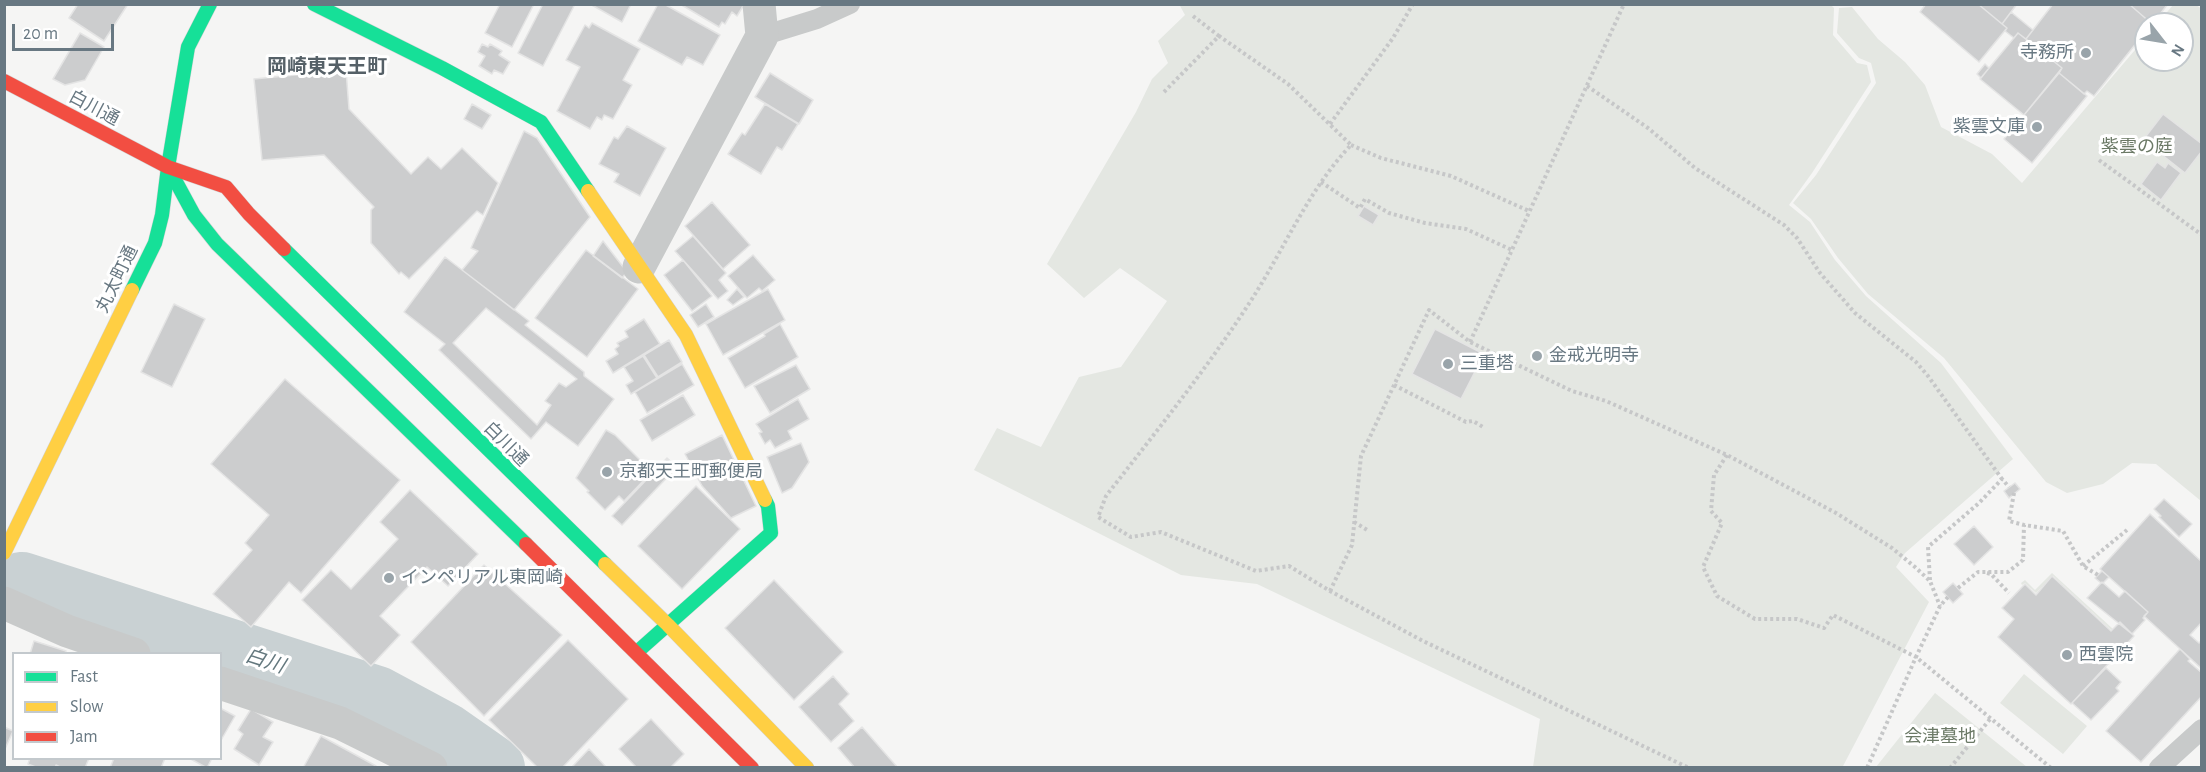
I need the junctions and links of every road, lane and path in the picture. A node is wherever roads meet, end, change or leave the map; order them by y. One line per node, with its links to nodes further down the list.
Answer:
1 (210, 4): 15 (main road, 丸太町通)
2 (314, 4): 20 (main road)
3 (850, 4): 7 (lane)
4 (1413, 4): 12 (path)
5 (1624, 4): 10 (path)
6 (1193, 16): 8 (path)
7 (761, 20): 20 (street)
8 (1219, 36): 11 (path); 12 (path)
9 (4, 81): 15 (main road, 白川通)
10 (1587, 87): 17 (path); 25 (path)
11 (1164, 92)
12 (1329, 125): 13 (path)
13 (1352, 145): 16 (path); 17 (path)
14 (2099, 160): 18 (path)
15 (168, 167): 32 (main road, 丸太町通); 43 (main road, 白川通); 45 (main road)
16 (1321, 182): 19 (path); 38 (path)
17 (1530, 211): 19 (path)
18 (2202, 235)
19 (1512, 250): 21 (path)
20 (639, 267): 43 (main road)
21 (1470, 342): 22 (path); 24 (path)
22 (1394, 385): 23 (path); 28 (path)
23 (1483, 427)
24 (1727, 455): 36 (path); 46 (path)
25 (2002, 479): 26 (path); 36 (path)
26 (2009, 487)
27 (2014, 493): 29 (path)
28 (1354, 522): 31 (path); 38 (path)
29 (2024, 525): 33 (path); 34 (path)
30 (2127, 530): 33 (path)
31 (1369, 531)
32 (4, 554)
33 (2083, 566): 35 (path)
34 (1978, 572): 37 (path); 39 (path)
35 (2098, 575)
36 (1930, 581): 42 (path)
37 (1958, 588)
38 (1330, 591): 53 (path)
39 (2009, 593)
40 (1948, 597): 42 (path)
41 (4, 603): 44 (street)
42 (1940, 606): 46 (path)
43 (668, 625): 45 (main road); 50 (main road, 白川通)
44 (128, 652)
45 (637, 652): 52 (main road)
46 (1916, 657): 48 (path); 54 (path)
47 (222, 683): 51 (street)
48 (1990, 718): 55 (path); 56 (path)
49 (2202, 729): 57 (lane)
50 (799, 765)
51 (431, 768)
52 (752, 768)
53 (1689, 768)
54 (1867, 768)
55 (1950, 768)
56 (2051, 768)
57 (2159, 768)

